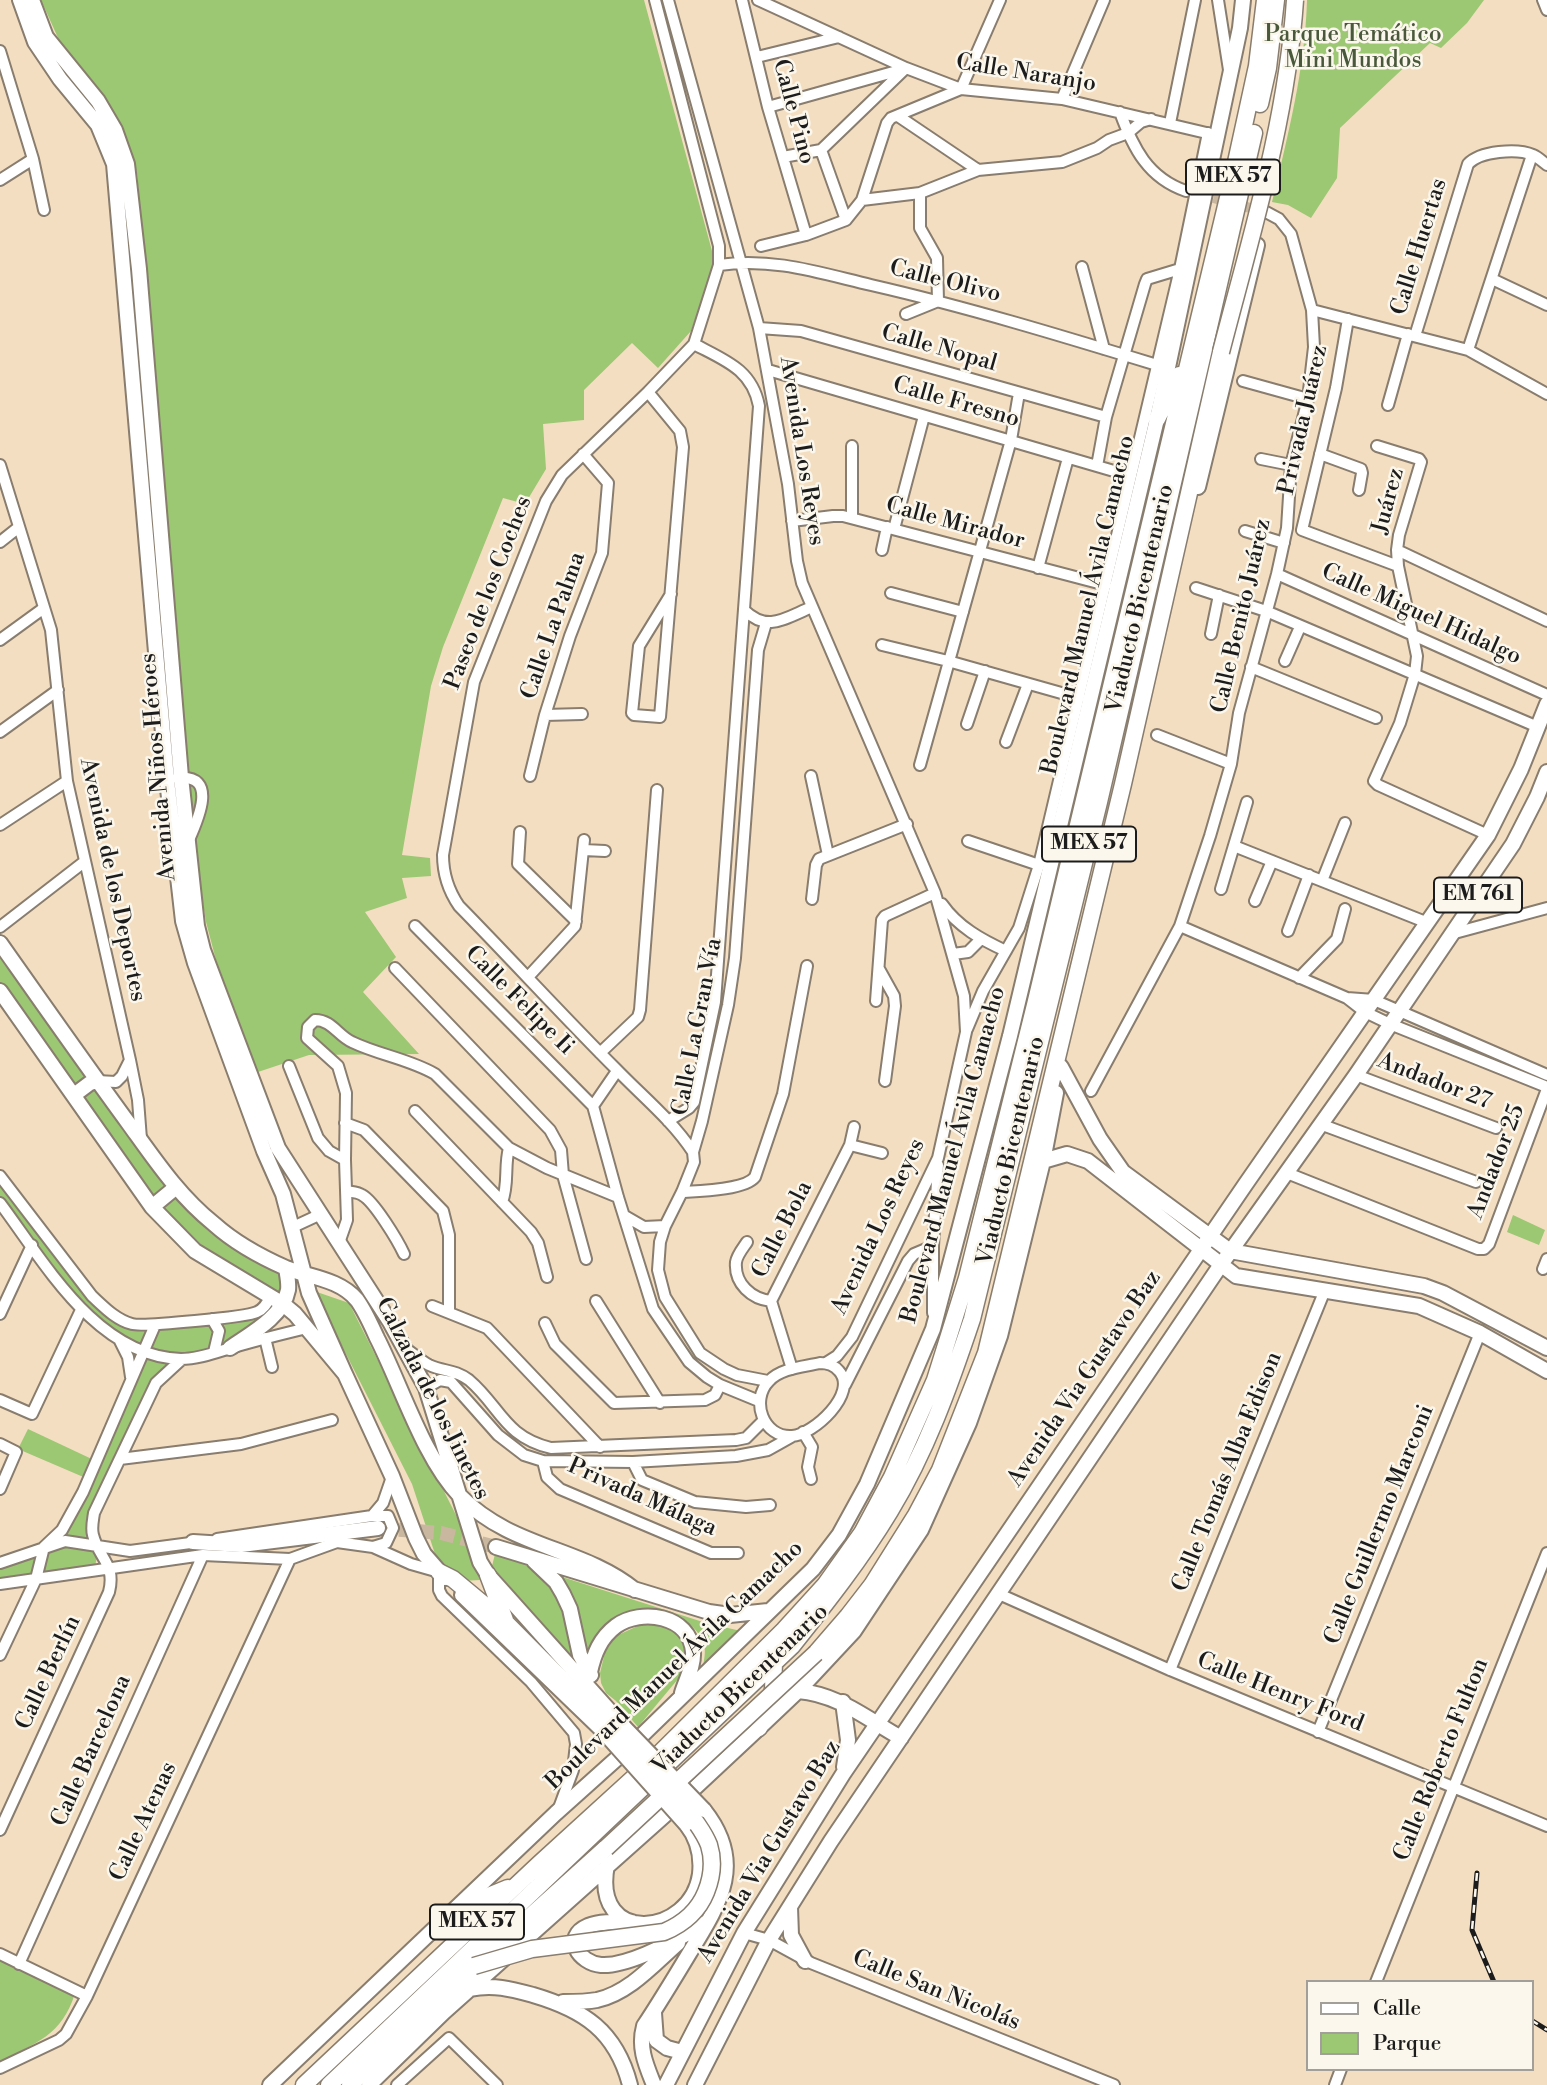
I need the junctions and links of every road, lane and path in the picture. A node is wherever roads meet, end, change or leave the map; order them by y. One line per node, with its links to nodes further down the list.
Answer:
1 (20, 0): 53 (main road, Avenida Niños Héroes)
2 (32, 0): 51 (main road, Avenida Niños Héroes)
3 (655, 0): 49 (street)
4 (668, 0): 47 (street, Avenida Los Reyes)
5 (742, 0): 19 (street, Calle Pino)
6 (758, 0): 17 (street, Calle Naranjo)
7 (999, 0): 22 (street)
8 (1104, 0): 23 (street)
9 (1195, 0): 28 (street)
10 (1218, 0): 21 (street)
11 (1243, 0): 21 (main road, Boulevard Manuel Ávila Camacho)
12 (1265, 0): 65 (highway, Boulevard Manuel Ávila Camacho / MEX 57)
13 (1276, 0): 43 (highway, MEX 57)
14 (1298, 0): 48 (main road); 347 (highway, Viaducto Bicentenario, bridge)
15 (1543, 0): 16 (street)
16 (1547, 10)
17 (839, 37): 19 (street); 20 (street, Calle Naranjo)
18 (0, 51): 34 (street)
19 (757, 57): 24 (street, Calle Pino)
20 (906, 68): 22 (street, Calle Naranjo); 24 (street); 31 (street)
21 (1230, 76): 30 (main road, Boulevard Manuel Ávila Camacho)
22 (961, 89): 23 (street, Calle Naranjo); 26 (street)
23 (1062, 99): 25 (street, Calle Naranjo)
24 (768, 107): 33 (street, Calle Pino)
25 (1120, 112): 27 (street, Calle Naranjo); 29 (street)
26 (898, 116): 36 (street); 40 (street)
27 (1151, 119): 28 (street, Calle Naranjo); 29 (street)
28 (1170, 123): 30 (street, Calle Naranjo)
29 (1128, 133): 36 (street); 38 (street)
30 (1213, 134): 52 (street, Boulevard Manuel Ávila Camacho); 77 (main road, Boulevard Manuel Ávila Camacho)
31 (821, 150): 33 (street); 44 (street)
32 (1532, 155): 35 (street); 54 (street); 61 (street, Calle Huertas)
33 (783, 157): 45 (street, Calle Pino)
34 (33, 159): 37 (street); 41 (street)
35 (1547, 165)
36 (978, 170): 39 (street)
37 (0, 180)
38 (1186, 191)
39 (919, 193): 40 (street); 55 (street)
40 (862, 200): 44 (street)
41 (44, 210)
42 (1266, 212): 57 (street, Calle Benito Juárez)
43 (1236, 218): 48 (highway); 318 (highway, MEX 57)
44 (846, 220): 45 (street)
45 (806, 235): 46 (street)
46 (761, 246)
47 (739, 262): 49 (street, Calle Olivo); 55 (street, Calle Olivo); 60 (street, Avenida Los Reyes)
48 (1252, 264): 193 (main road)
49 (719, 265): 62 (street, Paseo de los Coches)
50 (1082, 267): 63 (street)
51 (139, 269): 53 (street); 143 (main road, Avenida Niños Héroes)
52 (1180, 269): 66 (street); 67 (street, Boulevard Manuel Ávila Camacho)
53 (122, 271): 143 (main road, Avenida Niños Héroes)
54 (1492, 279): 56 (street); 64 (street)
55 (938, 300): 58 (street); 63 (street, Calle Olivo)
56 (1547, 305)
57 (1312, 310): 59 (street); 73 (street, Calle Benito Juárez)
58 (906, 314)
59 (1348, 318): 61 (street); 82 (street, Privada Juárez)
60 (759, 328): 68 (street, Avenida Los Reyes); 71 (street, Calle Nopal)
61 (1411, 335): 64 (street); 74 (street, Calle Huertas)
62 (694, 344): 70 (street, Paseo de los Coches); 110 (street, Calle La Gran Vía)
63 (1104, 348): 66 (street, Calle Olivo)
64 (1468, 350): 72 (street)
65 (1191, 351): 77 (highway); 336 (highway, Boulevard Manuel Ávila Camacho / MEX 57)
66 (1124, 355): 67 (street, Calle Olivo); 76 (street)
67 (1157, 365): 88 (street, Boulevard Manuel Ávila Camacho)
68 (768, 370): 75 (street, Calle Fresno); 91 (street, Avenida Los Reyes)
69 (1243, 381): 73 (street)
70 (648, 392): 81 (street, Paseo de los Coches); 106 (street)
71 (1019, 393): 76 (street, Calle Nopal); 78 (street)
72 (1547, 394)
73 (1308, 399): 86 (street, Calle Benito Juárez)
74 (1388, 405)
75 (924, 416): 78 (street, Calle Fresno); 93 (street)
76 (1106, 417): 87 (street)
77 (1157, 419): 259 (main road, Boulevard Manuel Ávila Camacho)
78 (1011, 440): 83 (street, Calle Fresno); 99 (street)
79 (852, 446): 90 (street)
80 (1377, 446): 98 (street, Juárez)
81 (583, 454): 131 (street, Calle La Palma); 181 (street, Paseo de los Coches)
82 (1320, 454): 89 (street); 100 (street, Privada Juárez)
83 (1068, 458): 87 (street, Calle Fresno); 101 (street)
84 (1261, 459): 86 (street)
85 (0, 465): 92 (street, Avenida de los Deportes)
86 (1291, 465): 96 (street, Calle Benito Juárez)
87 (1097, 466): 88 (street, Calle Fresno)
88 (1131, 476): 103 (street, Boulevard Manuel Ávila Camacho)
89 (1359, 490)
90 (852, 518): 91 (street, Calle Mirador); 93 (street, Calle Mirador)
91 (792, 521): 108 (street, Avenida Los Reyes)
92 (19, 527): 95 (street); 109 (street, Avenida de los Deportes)
93 (890, 528): 97 (street); 99 (street, Calle Mirador)
94 (1245, 531): 96 (street)
95 (0, 542)
96 (1284, 543): 102 (street, Calle Benito Juárez)
97 (881, 550)
98 (1398, 550): 100 (street, Juárez); 113 (street)
99 (979, 553): 101 (street, Calle Mirador); 112 (street)
100 (1398, 566): 117 (street, Juárez)
101 (1038, 568): 103 (street, Calle Mirador)
102 (1277, 574): 111 (street, Calle Benito Juárez); 117 (street, Calle Miguel Hidalgo)
103 (1105, 585): 128 (street, Boulevard Manuel Ávila Camacho)
104 (1196, 588): 107 (street)
105 (891, 593): 112 (street)
106 (671, 594): 106 (street)
107 (1219, 595): 111 (street); 116 (street)
108 (812, 607): 114 (street); 148 (street, Avenida Los Reyes)
109 (44, 608): 118 (street); 126 (street, Avenida de los Deportes)
110 (744, 610): 114 (street); 206 (street, Calle La Gran Vía)
111 (1266, 611): 115 (street); 122 (street, Calle Benito Juárez)
112 (962, 612): 120 (street)
113 (1547, 621)
114 (766, 624): 214 (street, Calle La Gran Vía)
115 (1300, 627): 121 (street); 124 (street)
116 (1211, 634)
117 (1413, 635): 124 (street, Juárez); 127 (street, Calle Miguel Hidalgo)
118 (0, 640)
119 (883, 645): 120 (street)
120 (948, 661): 123 (street); 139 (street)
121 (1285, 661)
122 (1251, 667): 132 (street); 138 (street, Calle Benito Juárez)
123 (985, 671): 125 (street); 133 (street)
124 (1415, 674): 134 (street); 151 (street)
125 (1028, 684): 128 (street); 137 (street)
126 (58, 690): 135 (street); 144 (street, Avenida de los Deportes)
127 (1547, 695)
128 (1079, 698): 158 (street, Boulevard Manuel Ávila Camacho)
129 (1547, 704): 134 (main road, Avenida Via Gustavo Baz / EM 761)
130 (582, 714): 131 (street)
131 (545, 715): 141 (street, Calle La Palma)
132 (1376, 718)
133 (967, 724)
134 (1538, 727): 151 (main road, Avenida Via Gustavo Baz / EM 761)
135 (0, 732)
136 (1157, 735): 138 (street)
137 (1006, 742)
138 (1231, 764): 170 (street, Calle Benito Juárez)
139 (920, 765)
140 (1547, 772): 173 (main road, Avenida Via Gustavo Baz / EM 761)
141 (530, 776)
142 (811, 776): 155 (street)
143 (174, 778): 230 (main road, Avenida Niños Héroes); 233 (main road, Avenida Niños Héroes)
144 (66, 780): 149 (street); 157 (street, Avenida de los Deportes)
145 (657, 790): 190 (street)
146 (1248, 802): 153 (street)
147 (1345, 823): 160 (street)
148 (906, 824): 155 (street); 162 (street, Avenida Los Reyes)
149 (0, 825)
150 (520, 832): 167 (street)
151 (1488, 835): 168 (main road, Avenida Via Gustavo Baz / EM 761)
152 (968, 841): 158 (street)
153 (1234, 846): 156 (street); 161 (street)
154 (605, 851): 167 (street)
155 (828, 855): 163 (street)
156 (1272, 861): 159 (street); 164 (street)
157 (84, 862): 171 (street); 191 (street, Avenida de los Deportes)
158 (1039, 865): 176 (street, Boulevard Manuel Ávila Camacho)
159 (1309, 876): 160 (street); 172 (street)
160 (1322, 881): 168 (street)
161 (1221, 889)
162 (935, 893): 174 (street, Avenida Los Reyes); 177 (street, Avenida Los Reyes); 180 (street)
163 (812, 900)
164 (1255, 901)
165 (1547, 908): 173 (street)
166 (1345, 909): 182 (street)
167 (576, 921): 181 (street)
168 (1428, 922): 185 (main road, Avenida Via Gustavo Baz / EM 761)
169 (415, 926): 204 (street, Calle Felipe Ii)
170 (1180, 926): 182 (street); 201 (street, Calle Benito Juárez)
171 (0, 927)
172 (1288, 931)
173 (1451, 934): 188 (main road, Avenida Via Gustavo Baz / EM 761)
174 (980, 940): 176 (street, Avenida Los Reyes); 177 (street)
175 (0, 943): 197 (main road, Calzada de los Jinetes)
176 (1006, 951): 189 (street, Boulevard Manuel Ávila Camacho)
177 (953, 954): 189 (street, Avenida Los Reyes)
178 (807, 966): 225 (street)
179 (394, 968): 220 (street)
180 (879, 969): 186 (street); 198 (street)
181 (528, 977): 190 (street, Paseo de los Coches)
182 (1299, 978): 184 (street)
183 (0, 991): 203 (main road, Calzada de los Jinetes)
184 (1347, 998): 185 (street); 187 (street)
185 (1374, 1000): 187 (main road, Avenida Via Gustavo Baz); 188 (street)
186 (876, 1001)
187 (1365, 1012): 188 (street); 234 (main road, Avenida Via Gustavo Baz)
188 (1394, 1018): 195 (main road, Avenida Via Gustavo Baz); 196 (street); 200 (street)
189 (966, 1032): 216 (street, Avenida Los Reyes)
190 (600, 1053): 194 (street, Paseo de los Coches)
191 (130, 1060): 197 (street); 211 (street, Avenida de los Deportes)
192 (289, 1066): 217 (street)
193 (1061, 1067): 218 (main road); 234 (main road)
194 (617, 1071): 199 (street, Paseo de los Coches); 202 (street)
195 (1356, 1075): 208 (main road, Avenida Via Gustavo Baz); 210 (street, Andador 27)
196 (1547, 1075)
197 (97, 1081): 203 (main road); 211 (main road, Calzada de los Jinetes)
198 (886, 1081)
199 (630, 1083): 202 (street); 206 (street, Paseo de los Coches)
200 (1547, 1088): 219 (street, Andador 25)
201 (1091, 1091)
202 (603, 1092): 204 (street)
203 (74, 1095): 229 (main road, Calzada de los Jinetes)
204 (593, 1105): 226 (street)
205 (415, 1111): 227 (street)
206 (668, 1121): 214 (street, Paseo de los Coches)
207 (345, 1124): 213 (street); 217 (street); 253 (street)
208 (1320, 1124): 219 (main road, Avenida Via Gustavo Baz); 222 (street)
209 (854, 1127): 212 (street, Calle Bola)
210 (1496, 1128)
211 (141, 1140): 223 (main road, Calzada de los Jinetes)
212 (850, 1145): 215 (street); 250 (street, Calle Bola)
213 (509, 1148): 220 (street); 227 (street)
214 (693, 1152): 225 (street, Calle La Gran Vía)
215 (882, 1153)
216 (938, 1158): 238 (street); 269 (street, Avenida Los Reyes)
217 (345, 1160): 224 (street)
218 (1043, 1161): 239 (main road); 321 (main road)
219 (1287, 1173): 240 (main road, Avenida Via Gustavo Baz)
220 (563, 1175): 226 (street); 242 (street)
221 (0, 1176): 257 (street)
222 (1476, 1182)
223 (175, 1188): 229 (main road); 244 (main road, Calzada de los Jinetes)
224 (346, 1191): 235 (street); 241 (street)
225 (682, 1192): 232 (street, Calle La Gran Vía)
226 (618, 1197): 231 (street)
227 (502, 1202): 246 (street)
228 (0, 1203): 237 (street)
229 (152, 1206): 248 (main road, Calzada de los Jinetes)
230 (321, 1214): 233 (street); 235 (main road, Avenida Niños Héroes)
231 (625, 1216): 232 (street); 277 (street)
232 (665, 1226): 276 (street, Calle La Gran Vía)
233 (293, 1227): 245 (main road, Avenida Niños Héroes)
234 (1210, 1237): 239 (main road, Avenida Via Gustavo Baz); 240 (main road)
235 (336, 1238): 265 (main road, Avenida Niños Héroes)
236 (747, 1242): 250 (street)
237 (32, 1245): 252 (street); 254 (street)
238 (933, 1246): 259 (street); 278 (street, Avenida Los Reyes)
239 (1201, 1251): 243 (main road); 325 (main road, Avenida Via Gustavo Baz)
240 (1230, 1251): 243 (main road, Avenida Via Gustavo Baz); 264 (main road)
241 (404, 1254)
242 (586, 1258)
243 (1220, 1266): 247 (main road); 314 (main road, Avenida Via Gustavo Baz)
244 (286, 1268): 245 (main road, Calzada de los Jinetes); 248 (main road)
245 (303, 1274): 273 (main road, Avenida Niños Héroes); 294 (main road, Calzada de los Jinetes)
246 (547, 1277)
247 (1325, 1290): 260 (main road); 319 (street, Calle Tomás Alba Edison)
248 (277, 1300): 255 (street); 258 (main road, Calzada de los Jinetes); 263 (main road)
249 (596, 1301): 282 (street)
250 (771, 1301): 271 (street, Calle Bola)
251 (432, 1306): 253 (street)
252 (81, 1310): 262 (street); 280 (street)
253 (449, 1312): 287 (street)
254 (0, 1314)
255 (212, 1319): 257 (street); 267 (street)
256 (545, 1323): 282 (street)
257 (155, 1325): 266 (street)
258 (307, 1328): 261 (street); 273 (main road, Calzada de los Jinetes)
259 (933, 1329): 315 (main road, Boulevard Manuel Ávila Camacho)
260 (1480, 1333): 272 (main road); 328 (street, Calle Guillermo Marconi)
261 (265, 1338): 263 (street); 270 (street)
262 (120, 1341): 266 (street); 275 (street)
263 (230, 1348): 267 (street)
264 (1547, 1348)
265 (405, 1349): 274 (street); 279 (main road, Avenida Niños Héroes)
266 (144, 1352): 268 (street); 275 (street)
267 (214, 1352): 268 (street)
268 (182, 1359): 288 (street)
269 (826, 1363): 271 (street); 278 (street)
270 (272, 1367)
271 (792, 1369): 276 (street)
272 (1547, 1371)
273 (345, 1374): 291 (main road, Calzada de los Jinetes)
274 (440, 1374): 279 (street); 287 (street); 289 (street)
275 (131, 1377): 299 (street)
276 (768, 1381): 281 (street)
277 (720, 1385): 281 (street); 282 (street)
278 (845, 1385): 285 (street)
279 (426, 1388): 294 (main road, Avenida Niños Héroes)
280 (0, 1400)
281 (759, 1401): 284 (street)
282 (660, 1402)
283 (332, 1420): 288 (street)
284 (763, 1421): 285 (street); 287 (street)
285 (798, 1434): 290 (street); 292 (street)
286 (0, 1444): 293 (street)
287 (600, 1447)
288 (120, 1459): 300 (street)
289 (543, 1461): 290 (street); 302 (street, Privada Málaga)
290 (633, 1462): 295 (street)
291 (392, 1476): 296 (street); 309 (main road, Calzada de los Jinetes)
292 (811, 1479)
293 (0, 1489)
294 (461, 1496): 310 (main road, Calzada de los Jinetes); 313 (main road)
295 (770, 1506)
296 (375, 1522): 297 (main road); 301 (street)
297 (193, 1542): 300 (street)
298 (496, 1546): 305 (main road)
299 (44, 1547): 300 (street); 307 (street); 311 (street)
300 (98, 1547): 308 (street)
301 (373, 1547): 306 (street); 309 (street)
302 (737, 1553)
303 (1547, 1553): 331 (street, Calle Roberto Fulton)
304 (203, 1555): 306 (street); 308 (street); 346 (street, Calle Barcelona)
305 (530, 1558): 313 (main road); 320 (main road)
306 (290, 1559): 350 (street, Calle Atenas)
307 (0, 1563)
308 (110, 1569): 311 (street); 334 (street, Calle Berlín)
309 (439, 1572): 316 (highway); 327 (main road, Calzada de los Jinetes); 332 (street)
310 (488, 1575): 316 (highway); 324 (main road, Calzada de los Jinetes)
311 (36, 1578): 312 (street); 317 (street)
312 (0, 1584)
313 (635, 1590): 315 (main road)
314 (999, 1594): 319 (street, Calle Henry Ford); 329 (main road, Avenida Via Gustavo Baz)
315 (768, 1612): 322 (main road, Boulevard Manuel Ávila Camacho)
316 (506, 1623): 327 (highway)
317 (0, 1655)
318 (774, 1663): 326 (highway); 358 (highway, MEX 57)
319 (1170, 1670): 328 (street, Calle Henry Ford)
320 (590, 1672): 322 (main road); 324 (main road)
321 (798, 1691): 323 (main road); 326 (main road)
322 (680, 1697): 332 (main road, Boulevard Manuel Ávila Camacho)
323 (842, 1702): 325 (main road); 330 (main road)
324 (608, 1711): 327 (main road, Calzada de los Jinetes)
325 (876, 1724): 329 (main road); 330 (main road, Avenida Via Gustavo Baz)
326 (759, 1728): 335 (main road)
327 (613, 1730): 339 (main road, Calzada de los Jinetes, bridge); 340 (main road, Calzada de los Jinetes, bridge); 347 (highway, bridge)
328 (1318, 1732): 331 (street, Calle Henry Ford)
329 (901, 1738): 337 (main road, Avenida Via Gustavo Baz)
330 (843, 1774): 342 (main road, Avenida Via Gustavo Baz)
331 (1454, 1788): 333 (street, Calle Henry Ford); 348 (street, Calle Roberto Fulton)
332 (556, 1813): 338 (main road, Boulevard Manuel Ávila Camacho)
333 (1547, 1826)
334 (0, 1830)
335 (607, 1865): 340 (main road); 349 (main road)
336 (516, 1885): 338 (highway); 357 (highway, Boulevard Manuel Ávila Camacho / MEX 57)
337 (790, 1905): 343 (main road, Avenida Via Gustavo Baz); 345 (main road)
338 (457, 1909): 356 (main road, Boulevard Manuel Ávila Camacho)
339 (710, 1919): 341 (main road); 352 (main road, Calzada de los Jinetes)
340 (632, 1922): 341 (main road, Calzada de los Jinetes)
341 (689, 1933): 351 (main road)
342 (744, 1933): 343 (street, Calle San Nicolás); 353 (main road, Avenida Via Gustavo Baz)
343 (769, 1940): 345 (street, Calle San Nicolás); 365 (main road, Avenida Via Gustavo Baz)
344 (0, 1954): 346 (street)
345 (805, 1961): 366 (street, Calle San Nicolás)
346 (19, 1964): 350 (street)
347 (474, 1966): 359 (highway, Viaducto Bicentenario)
348 (1377, 1980)
349 (470, 1989): 351 (main road); 360 (main road)
350 (87, 1996): 354 (street, Calle Atenas)
351 (558, 2002): 362 (main road)
352 (654, 2011): 353 (main road); 363 (main road, Calzada de los Jinetes)
353 (682, 2052): 364 (main road, Avenida Via Gustavo Baz)
354 (0, 2068)
355 (496, 2083): 361 (street)
356 (270, 2085)
357 (304, 2085)
358 (328, 2085)
359 (350, 2085)
360 (369, 2085)
361 (397, 2085)
362 (630, 2085)
363 (654, 2085)
364 (666, 2085)
365 (695, 2085)
366 (1114, 2085)

